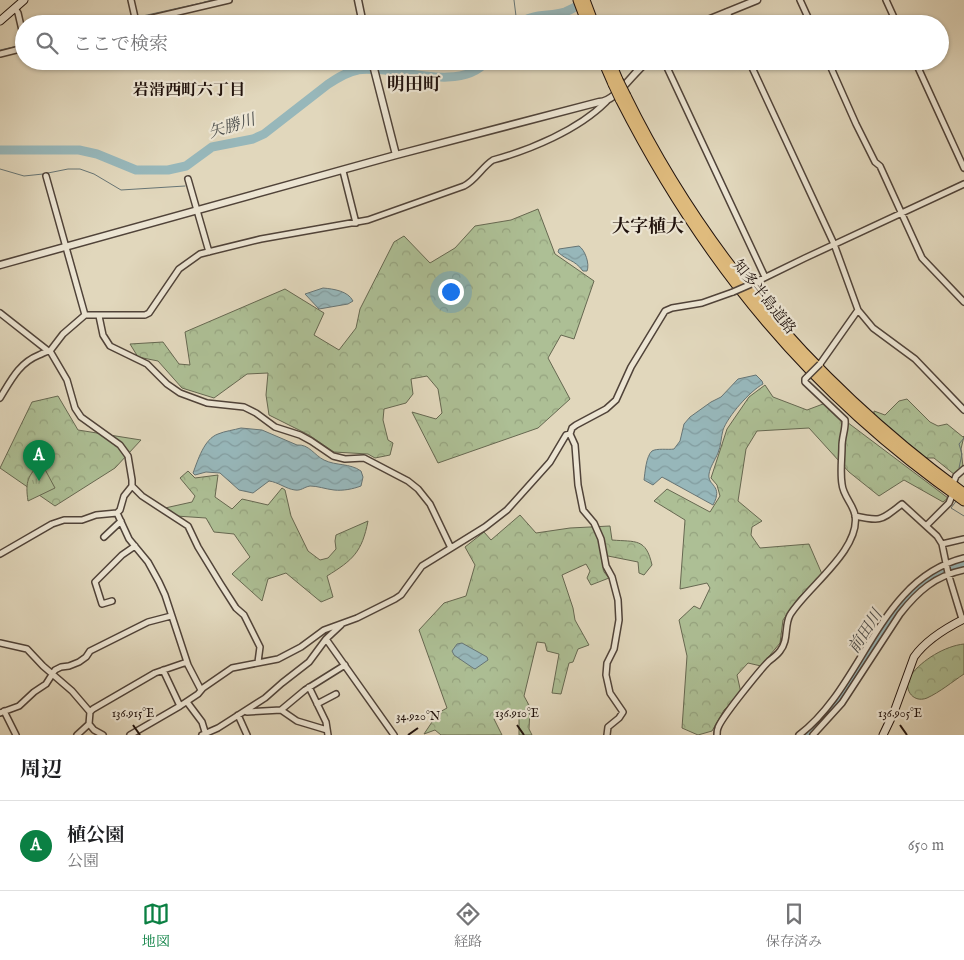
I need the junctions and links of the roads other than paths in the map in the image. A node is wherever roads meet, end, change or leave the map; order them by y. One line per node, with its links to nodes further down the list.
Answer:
1 (24, 0): 11 (main road)
2 (131, 0): 14 (street)
3 (229, 0): 10 (street)
4 (358, 0): 16 (street)
5 (578, 0): 17 (highway)
6 (585, 0): 18 (highway)
7 (757, 0): 12 (street)
8 (800, 0): 21 (street)
9 (886, 0): 22 (street)
10 (203, 3): 15 (street)
11 (14, 8): 13 (street); 23 (main road)
12 (727, 12): 19 (street); 20 (street)
13 (18, 15)
14 (134, 15)
15 (161, 15)
16 (361, 15)
17 (586, 15)
18 (588, 15)
19 (720, 15)
20 (728, 15)
21 (807, 15)
22 (893, 15)
23 (0, 21)
24 (15, 50): 25 (street)
25 (0, 54)
26 (375, 70): 37 (street)
27 (609, 70): 34 (highway, 知多半島道路)
28 (613, 70): 34 (highway, 知多半島道路)
29 (638, 70): 36 (street)
30 (668, 70): 50 (street)
31 (753, 70): 46 (street)
32 (832, 70): 44 (street)
33 (919, 70): 38 (street)
34 (616, 82): 35 (highway, 知多半島道路, bridge)
35 (623, 97): 63 (highway, 知多半島道路); 65 (highway, 知多半島道路)
36 (606, 102): 37 (street); 45 (street)
37 (396, 155): 39 (street)
38 (964, 168)
39 (343, 171): 43 (street); 45 (street)
40 (46, 176): 47 (street)
41 (188, 179): 43 (street)
42 (964, 184): 44 (street)
43 (197, 210): 47 (street); 48 (street)
44 (902, 212): 46 (street); 51 (street)
45 (356, 223): 48 (street)
46 (834, 244): 50 (street); 52 (street)
47 (66, 246): 49 (street); 54 (street)
48 (209, 252): 55 (street)
49 (0, 265)
50 (765, 278): 59 (street, bridge)
51 (964, 302)
52 (858, 310): 58 (street); 67 (street, bridge)
53 (0, 313): 56 (street)
54 (85, 315): 55 (street); 56 (street)
55 (99, 316): 74 (street)
56 (49, 351): 57 (street); 62 (street)
57 (0, 398)
58 (964, 410)
59 (570, 434): 74 (street); 110 (street)
60 (964, 469): 61 (street)
61 (954, 481)
62 (132, 486): 66 (street); 87 (street)
63 (964, 493)
64 (951, 498): 69 (street)
65 (964, 500)
66 (117, 513): 68 (street); 75 (street)
67 (855, 516): 69 (street); 111 (street)
68 (121, 521): 70 (street); 73 (street)
69 (926, 526): 72 (street)
70 (104, 537)
71 (964, 539): 72 (street)
72 (942, 544): 77 (street)
73 (135, 546): 80 (street); 81 (street)
74 (451, 548): 83 (street)
75 (0, 554)
76 (964, 558): 77 (street)
77 (946, 563): 79 (street); 112 (street)
78 (964, 570): 79 (street)
79 (948, 573): 82 (street); 113 (street)
80 (112, 601)
81 (171, 616): 86 (street); 90 (street)
82 (963, 619): 114 (main road)
83 (343, 624): 84 (street); 87 (street)
84 (326, 640): 88 (street); 100 (street)
85 (0, 643): 90 (street)
86 (187, 662): 89 (street); 92 (street)
87 (258, 662): 92 (street)
88 (345, 665): 91 (street); 109 (street)
89 (163, 670): 96 (street); 99 (street)
90 (53, 673): 98 (street); 99 (street)
91 (309, 687): 95 (street); 97 (street)
92 (201, 690): 94 (street)
93 (336, 694): 95 (street)
94 (187, 702): 96 (street); 103 (street)
95 (317, 704): 102 (street)
96 (180, 706): 107 (street)
97 (281, 710): 100 (street); 102 (street)
98 (2, 712): 104 (street)
99 (90, 712): 101 (street)
100 (240, 714): 103 (street); 108 (street)
101 (89, 724): 105 (street); 106 (street)
102 (328, 732)
103 (205, 734)
104 (16, 735)
105 (77, 735)
106 (103, 735)
107 (130, 735)
108 (247, 735)
109 (394, 735)
110 (607, 735)
111 (717, 735)
112 (799, 735)
113 (813, 735)
114 (883, 735)

